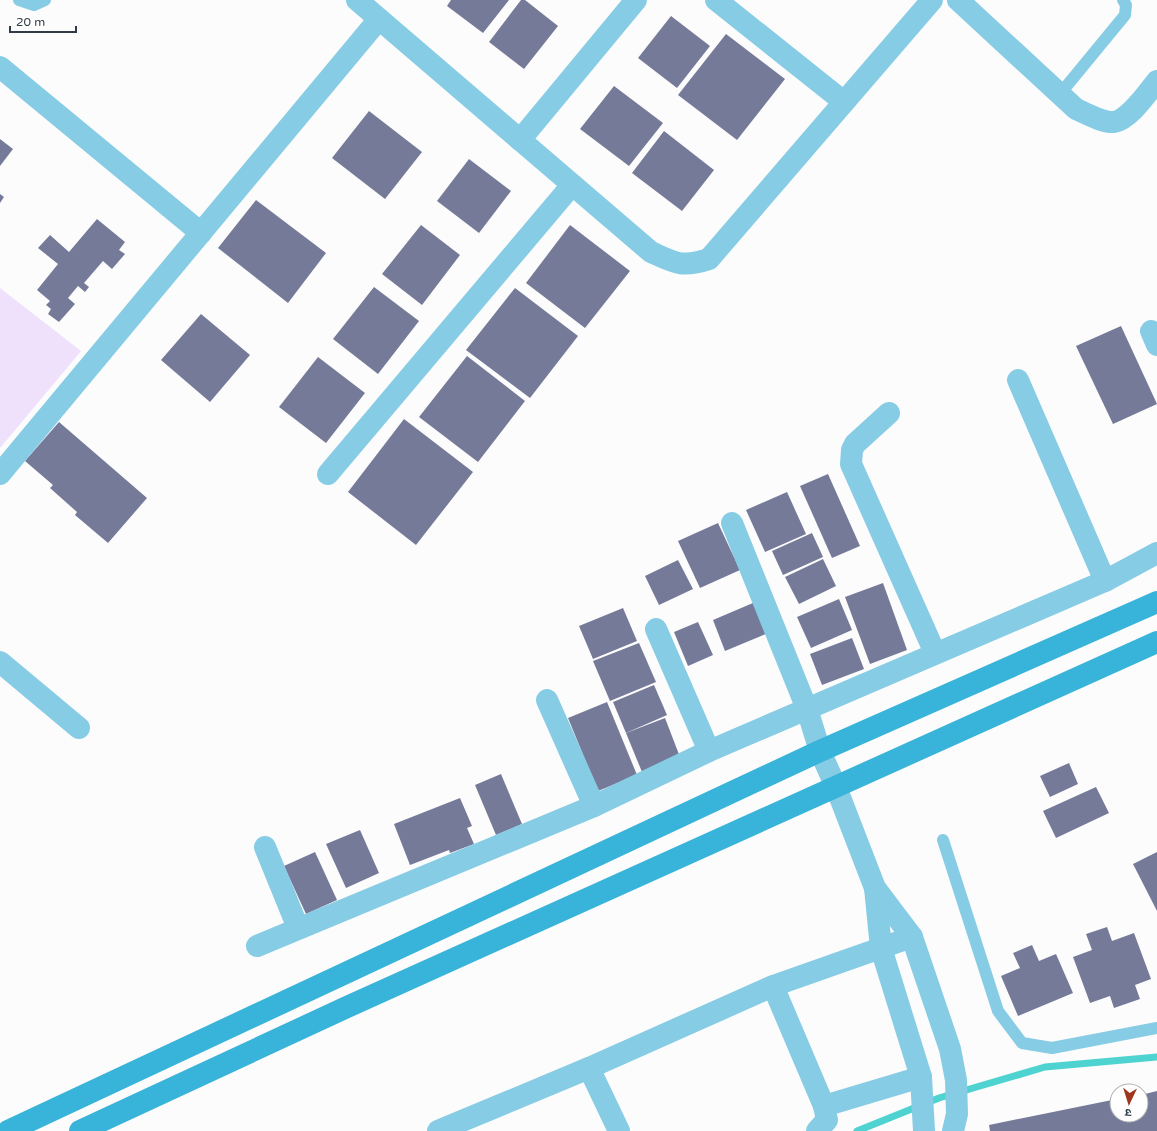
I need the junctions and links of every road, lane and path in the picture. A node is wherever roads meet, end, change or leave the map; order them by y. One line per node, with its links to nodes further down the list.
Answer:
1 (19, 0): 2 (lane)
2 (45, 0)
3 (357, 0): 9 (street)
4 (636, 0): 14 (street)
5 (716, 0): 13 (street)
6 (932, 0): 13 (street)
7 (958, 0): 12 (street)
8 (1123, 0): 12 (lane)
9 (379, 19): 14 (street); 16 (street)
10 (0, 67): 16 (street)
11 (1157, 82): 12 (street)
12 (1060, 94)
13 (844, 102): 15 (street)
14 (520, 140): 15 (street)
15 (572, 185): 20 (street)
16 (201, 233): 19 (street)
17 (1018, 380): 23 (street)
18 (889, 413): 27 (street)
19 (0, 474)
20 (328, 474)
21 (732, 523): 30 (street)
22 (1157, 553): 23 (street)
23 (1105, 581): 27 (street)
24 (1157, 602): 33 (main road)
25 (656, 629): 32 (street)
26 (1157, 642): 34 (main road)
27 (935, 653): 30 (street)
28 (0, 662): 31 (street)
29 (547, 700): 35 (street)
30 (807, 709): 32 (street); 33 (street)
31 (79, 728)
32 (709, 750): 35 (street)
33 (820, 751): 34 (street); 50 (main road)
34 (836, 786): 38 (street); 51 (main road)
35 (594, 806): 39 (street)
36 (943, 840): 44 (lane)
37 (265, 847): 39 (street)
38 (875, 888): 40 (street); 42 (street)
39 (298, 928): 41 (street)
40 (912, 937): 42 (street); 48 (street)
41 (257, 946)
42 (881, 948): 43 (street); 46 (street)
43 (773, 986): 45 (street); 47 (street)
44 (1157, 1028)
45 (589, 1068): 52 (street); 53 (street)
46 (922, 1082): 47 (street); 49 (street)
47 (824, 1106): 54 (street)
48 (955, 1123)
49 (924, 1125)
50 (8, 1131)
51 (80, 1131)
52 (438, 1131)
53 (619, 1131)
54 (817, 1131)

